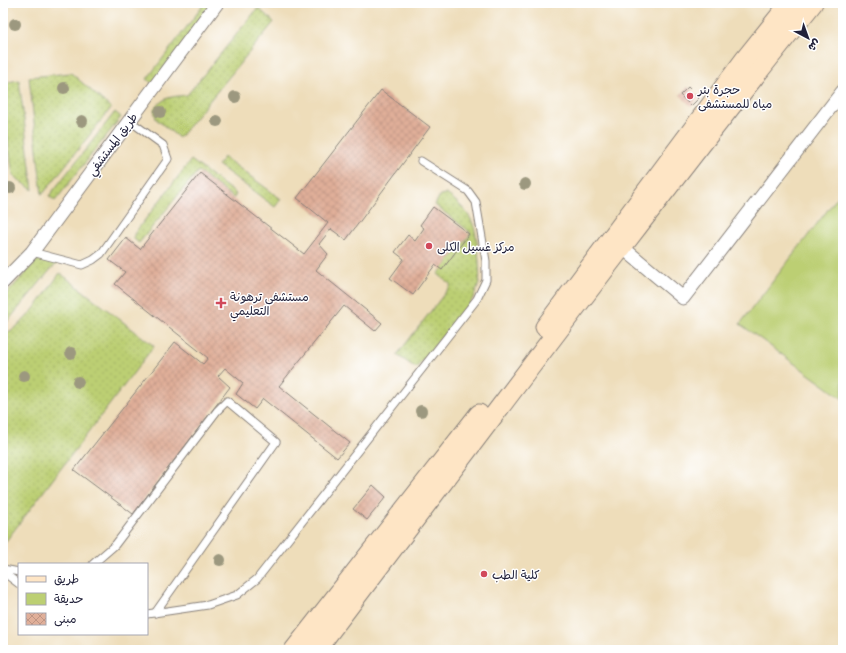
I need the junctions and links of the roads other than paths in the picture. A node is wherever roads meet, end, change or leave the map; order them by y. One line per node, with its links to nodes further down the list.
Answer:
1 (217, 3): 6 (street, طريق المستشفي)
2 (790, 3): 4 (street)
3 (814, 3): 4 (street)
4 (752, 64): 8 (street); 17 (street)
5 (843, 91): 8 (street)
6 (130, 121): 9 (street, طريق المستشفي); 9 (lane)
7 (421, 162): 15 (lane)
8 (622, 247): 18 (street)
9 (32, 252): 10 (street, طريق المستشفي)
10 (3, 282)
11 (94, 563): 15 (lane)
12 (3, 570): 13 (lane); 14 (lane)
13 (18, 572)
14 (18, 583)
15 (155, 613): 16 (lane)
16 (148, 614)
17 (294, 650)
18 (316, 650)

